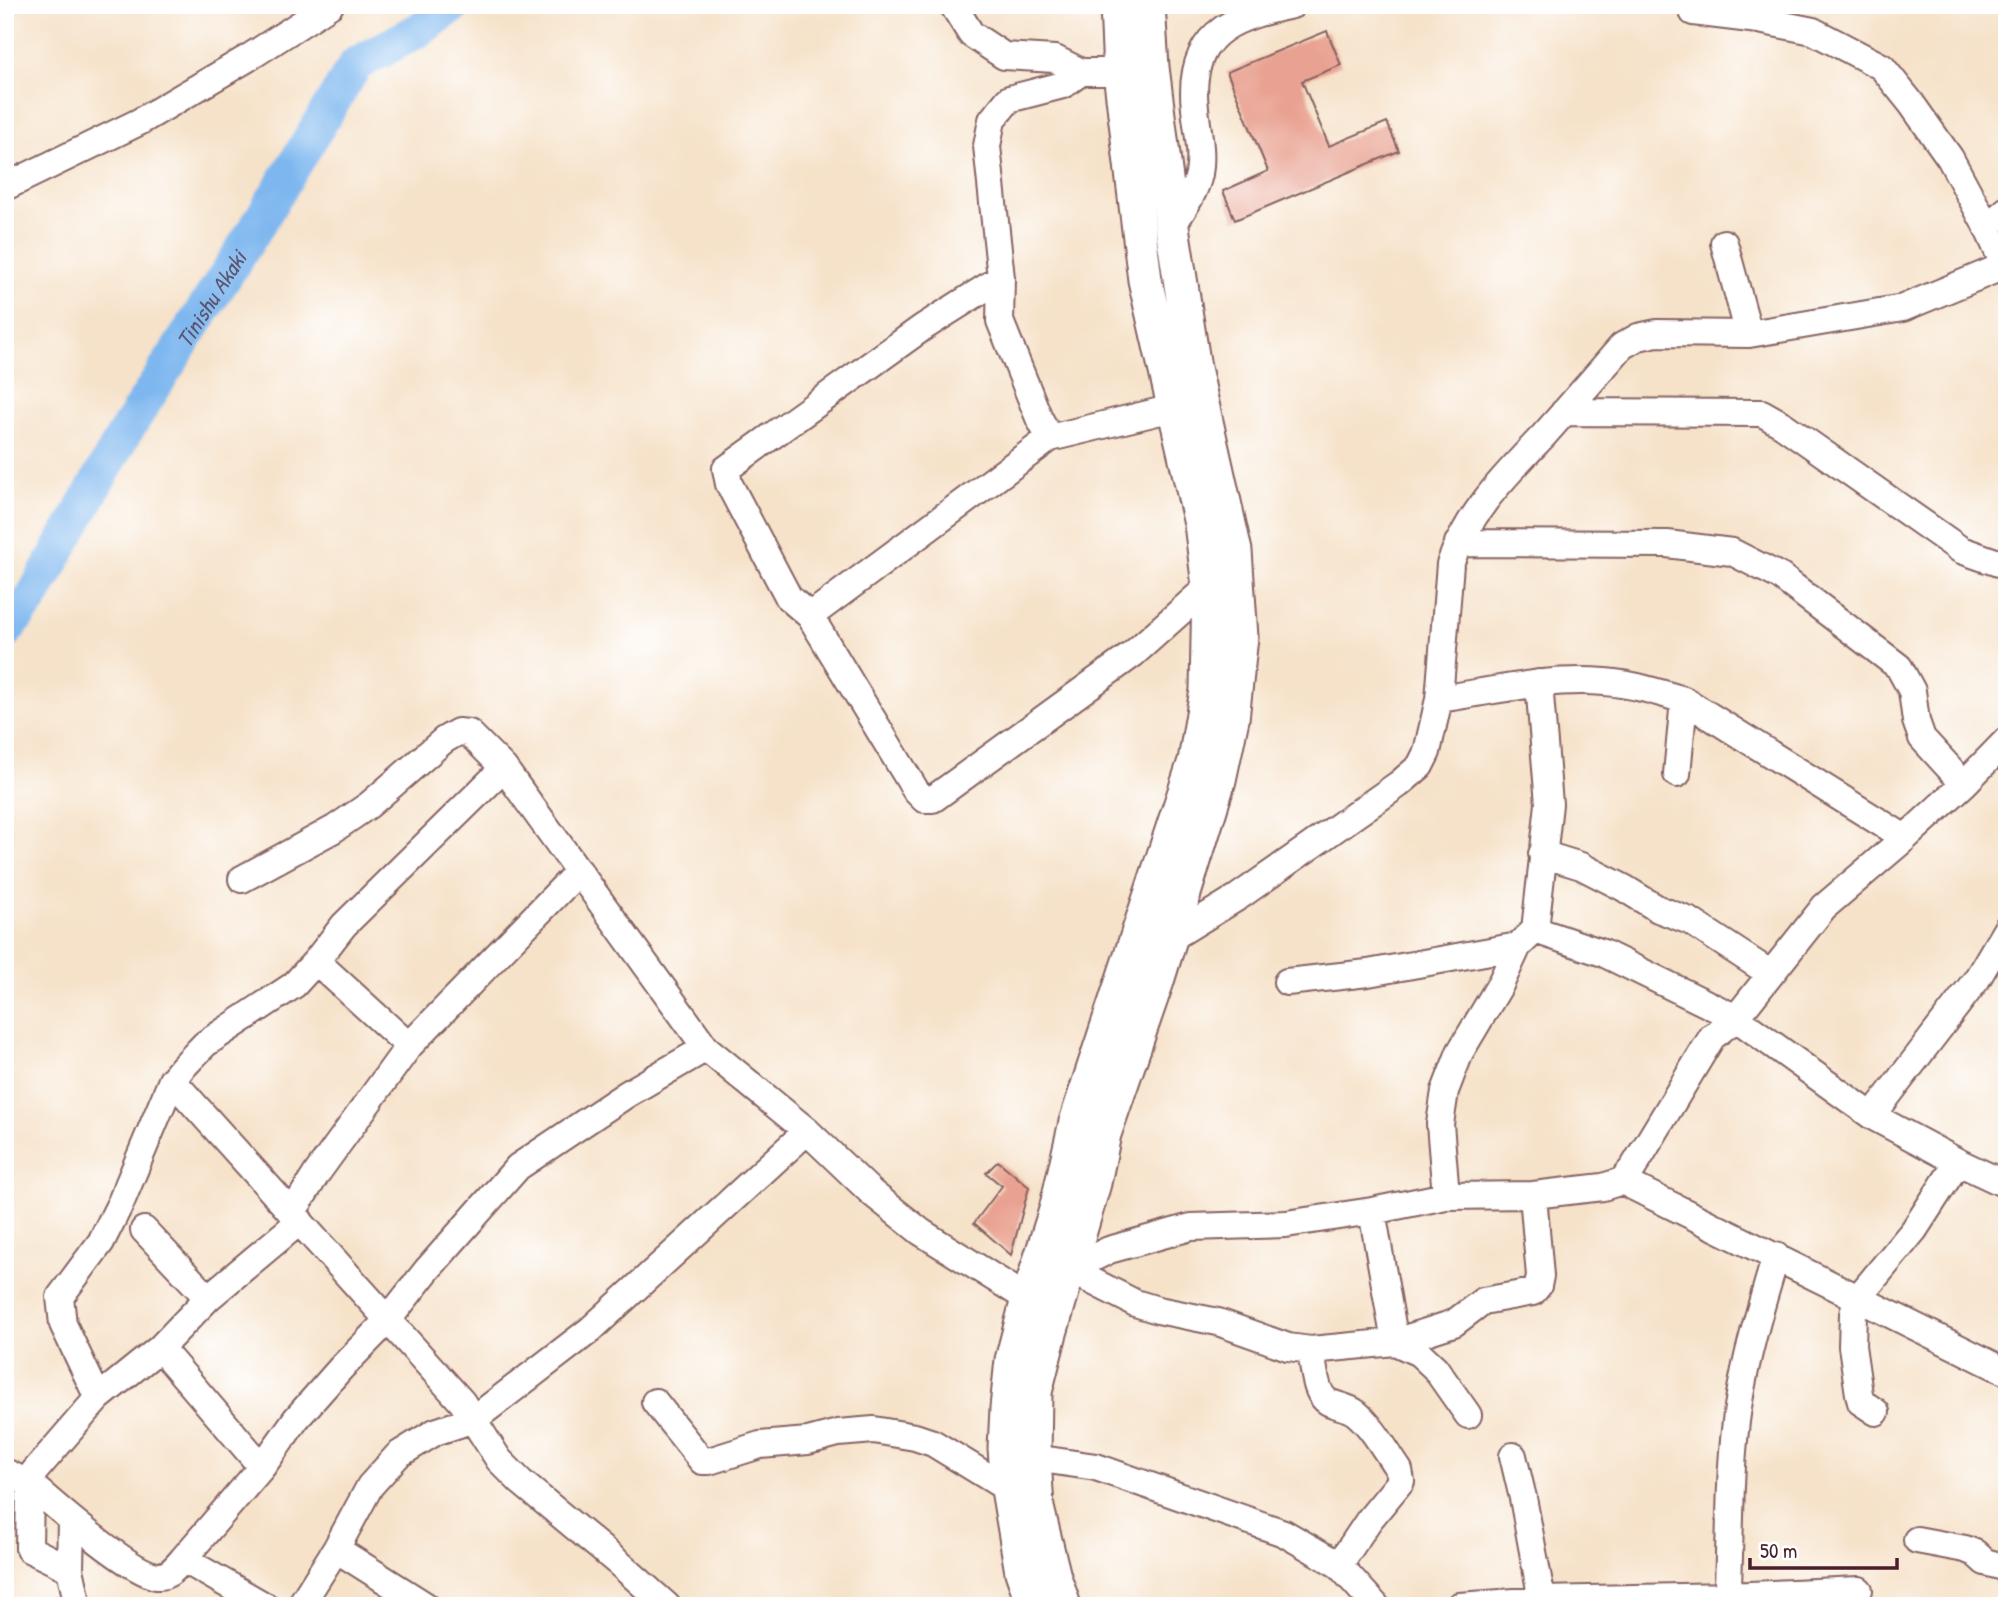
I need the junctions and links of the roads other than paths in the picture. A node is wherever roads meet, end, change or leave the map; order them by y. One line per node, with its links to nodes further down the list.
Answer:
1 (330, 5): 9 (street)
2 (953, 5): 7 (street)
3 (1117, 5): 8 (main road)
4 (1148, 5): 11 (main road)
5 (1292, 5): 11 (street)
6 (1693, 12): 10 (street)
7 (1081, 72): 8 (street); 14 (street)
8 (1120, 72): 16 (main road)
9 (5, 187)
10 (1997, 218): 13 (street)
11 (1172, 227): 37 (main road)
12 (1724, 243): 15 (street)
13 (2005, 268): 15 (street)
14 (1001, 278): 18 (street); 22 (street)
15 (1749, 334): 17 (street)
16 (1173, 408): 18 (street); 21 (main road)
17 (1564, 412): 19 (street); 20 (street)
18 (1050, 438): 22 (street)
19 (1458, 543): 24 (street); 29 (street)
20 (2007, 566)
21 (1209, 586): 22 (street); 34 (main road)
22 (810, 616)
23 (1539, 683): 24 (street); 25 (street); 31 (street)
24 (1439, 699): 37 (street)
25 (1684, 700): 28 (street); 30 (street)
26 (2007, 740): 29 (street)
27 (504, 768): 32 (street); 33 (street); 38 (street)
28 (1677, 774)
29 (1964, 784): 30 (street)
30 (1905, 838): 39 (street)
31 (1542, 854): 36 (street); 39 (street)
32 (579, 871): 42 (street); 43 (street)
33 (243, 879)
34 (1139, 928): 37 (street); 58 (main road)
35 (2007, 928): 45 (street)
36 (1526, 938): 40 (street); 41 (street); 51 (street)
37 (1171, 939): 56 (main road)
38 (316, 961): 42 (street); 44 (street)
39 (1771, 974): 41 (street)
40 (1287, 982)
41 (1736, 1018): 45 (street); 48 (street)
42 (409, 1046): 53 (street)
43 (706, 1048): 46 (street); 60 (street)
44 (172, 1080): 53 (street); 65 (street)
45 (1872, 1116): 47 (street)
46 (807, 1131): 58 (street); 69 (street)
47 (1958, 1162): 49 (street); 59 (street)
48 (1622, 1181): 50 (street); 55 (street)
49 (2007, 1185)
50 (1533, 1195): 51 (street); 61 (street)
51 (1446, 1196): 52 (street)
52 (1372, 1211): 56 (street); 61 (street)
53 (296, 1217): 57 (street); 60 (street)
54 (144, 1230): 57 (street)
55 (1776, 1256): 59 (street); 85 (street)
56 (1074, 1273): 63 (street); 71 (main road)
57 (208, 1298): 62 (street)
58 (1028, 1299): 75 (main road)
59 (1857, 1299): 64 (street); 67 (street)
60 (387, 1321): 69 (street); 72 (street)
61 (1395, 1342): 63 (street); 68 (street)
62 (160, 1348): 65 (street); 72 (street)
63 (1311, 1350): 80 (street)
64 (2007, 1373)
65 (98, 1398): 74 (street)
66 (655, 1402): 75 (street)
67 (1876, 1412)
68 (1468, 1415)
69 (474, 1419): 78 (street); 90 (street)
70 (1513, 1456): 84 (street)
71 (1034, 1458): 80 (street); 92 (main road)
72 (262, 1467): 79 (street)
73 (5, 1472): 74 (street)
74 (30, 1484): 76 (street); 82 (street)
75 (1008, 1489): 91 (main road)
76 (71, 1520): 79 (street); 82 (street)
77 (1917, 1540): 81 (street)
78 (336, 1549): 88 (street); 89 (street)
79 (184, 1559): 87 (street)
80 (1339, 1565): 93 (street)
81 (2007, 1568)
82 (70, 1569): 86 (street)
83 (1859, 1590): 85 (street)
84 (1542, 1600): 85 (street); 94 (street)
85 (1727, 1601)
86 (78, 1606)
87 (265, 1606)
88 (300, 1606)
89 (426, 1606)
90 (667, 1606)
91 (1034, 1606)
92 (1065, 1606)
93 (1376, 1606)
94 (1459, 1606)

